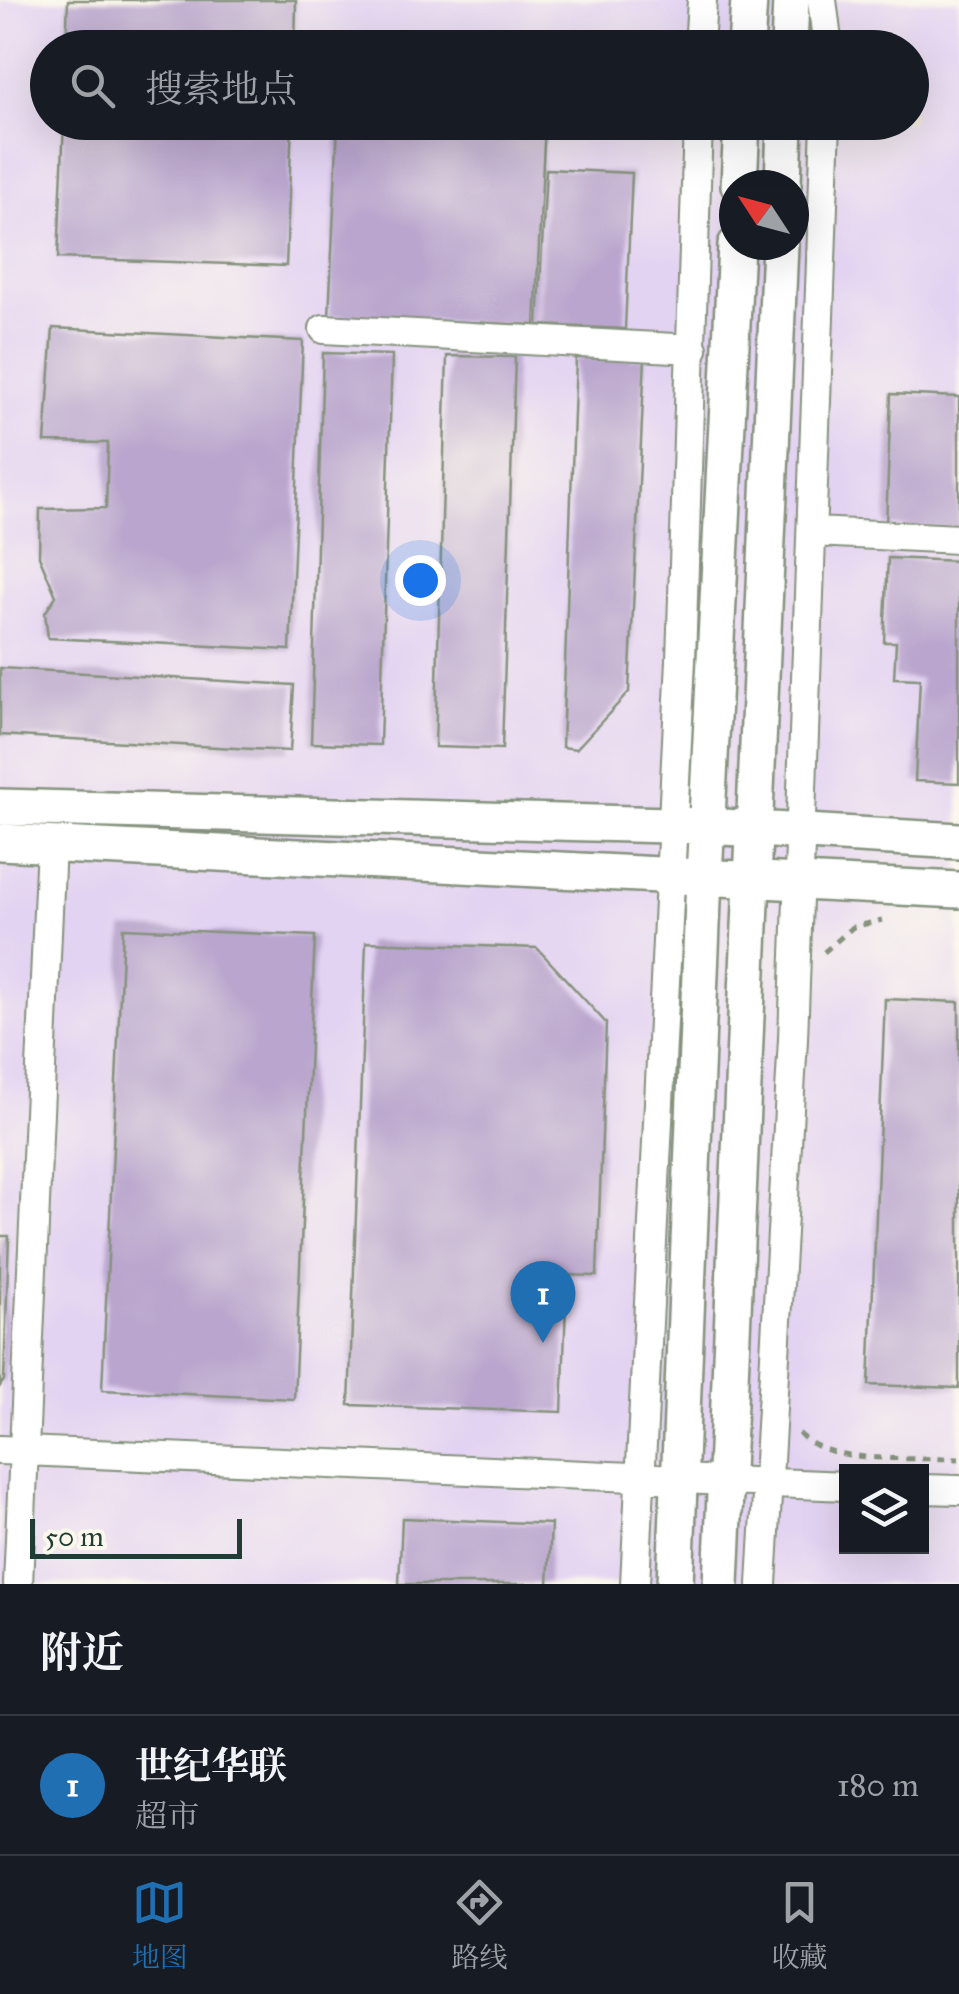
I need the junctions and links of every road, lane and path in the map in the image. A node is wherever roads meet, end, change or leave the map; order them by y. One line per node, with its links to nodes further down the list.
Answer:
1 (702, 0): 5 (street)
2 (749, 0): 6 (main road)
3 (791, 0): 7 (main road)
4 (822, 0): 8 (street)
5 (700, 30)
6 (747, 30)
7 (790, 30)
8 (826, 30)
9 (698, 140): 18 (street)
10 (741, 140): 13 (main road)
11 (785, 140): 14 (main road)
12 (825, 140): 19 (street)
13 (740, 170)
14 (784, 170)
15 (735, 260): 22 (main road)
16 (779, 260): 23 (main road)
17 (324, 328): 18 (street)
18 (693, 350): 22 (street)
19 (814, 532): 20 (street); 24 (street)
20 (959, 539)
21 (0, 807): 22 (main road)
22 (689, 826): 23 (main road); 28 (main road)
23 (755, 830): 24 (main road); 29 (main road)
24 (801, 831): 26 (main road); 30 (street)
25 (0, 842): 27 (main road)
26 (959, 842)
27 (51, 844): 28 (main road); 35 (street)
28 (687, 876): 29 (main road); 37 (street); 38 (main road)
29 (754, 880): 30 (main road); 39 (main road)
30 (799, 883): 31 (main road); 40 (street)
31 (959, 890)
32 (882, 920): 33 (path)
33 (818, 959)
34 (793, 1421): 36 (path)
35 (12, 1451): 37 (street); 44 (street)
36 (959, 1459)
37 (641, 1477): 38 (street); 45 (street)
38 (680, 1478): 39 (street); 46 (main road)
39 (726, 1480): 40 (street); 47 (main road)
40 (767, 1482): 41 (street); 48 (street)
41 (839, 1486)
42 (929, 1489): 43 (street)
43 (959, 1490)
44 (18, 1584)
45 (635, 1584)
46 (675, 1584)
47 (721, 1584)
48 (762, 1584)

